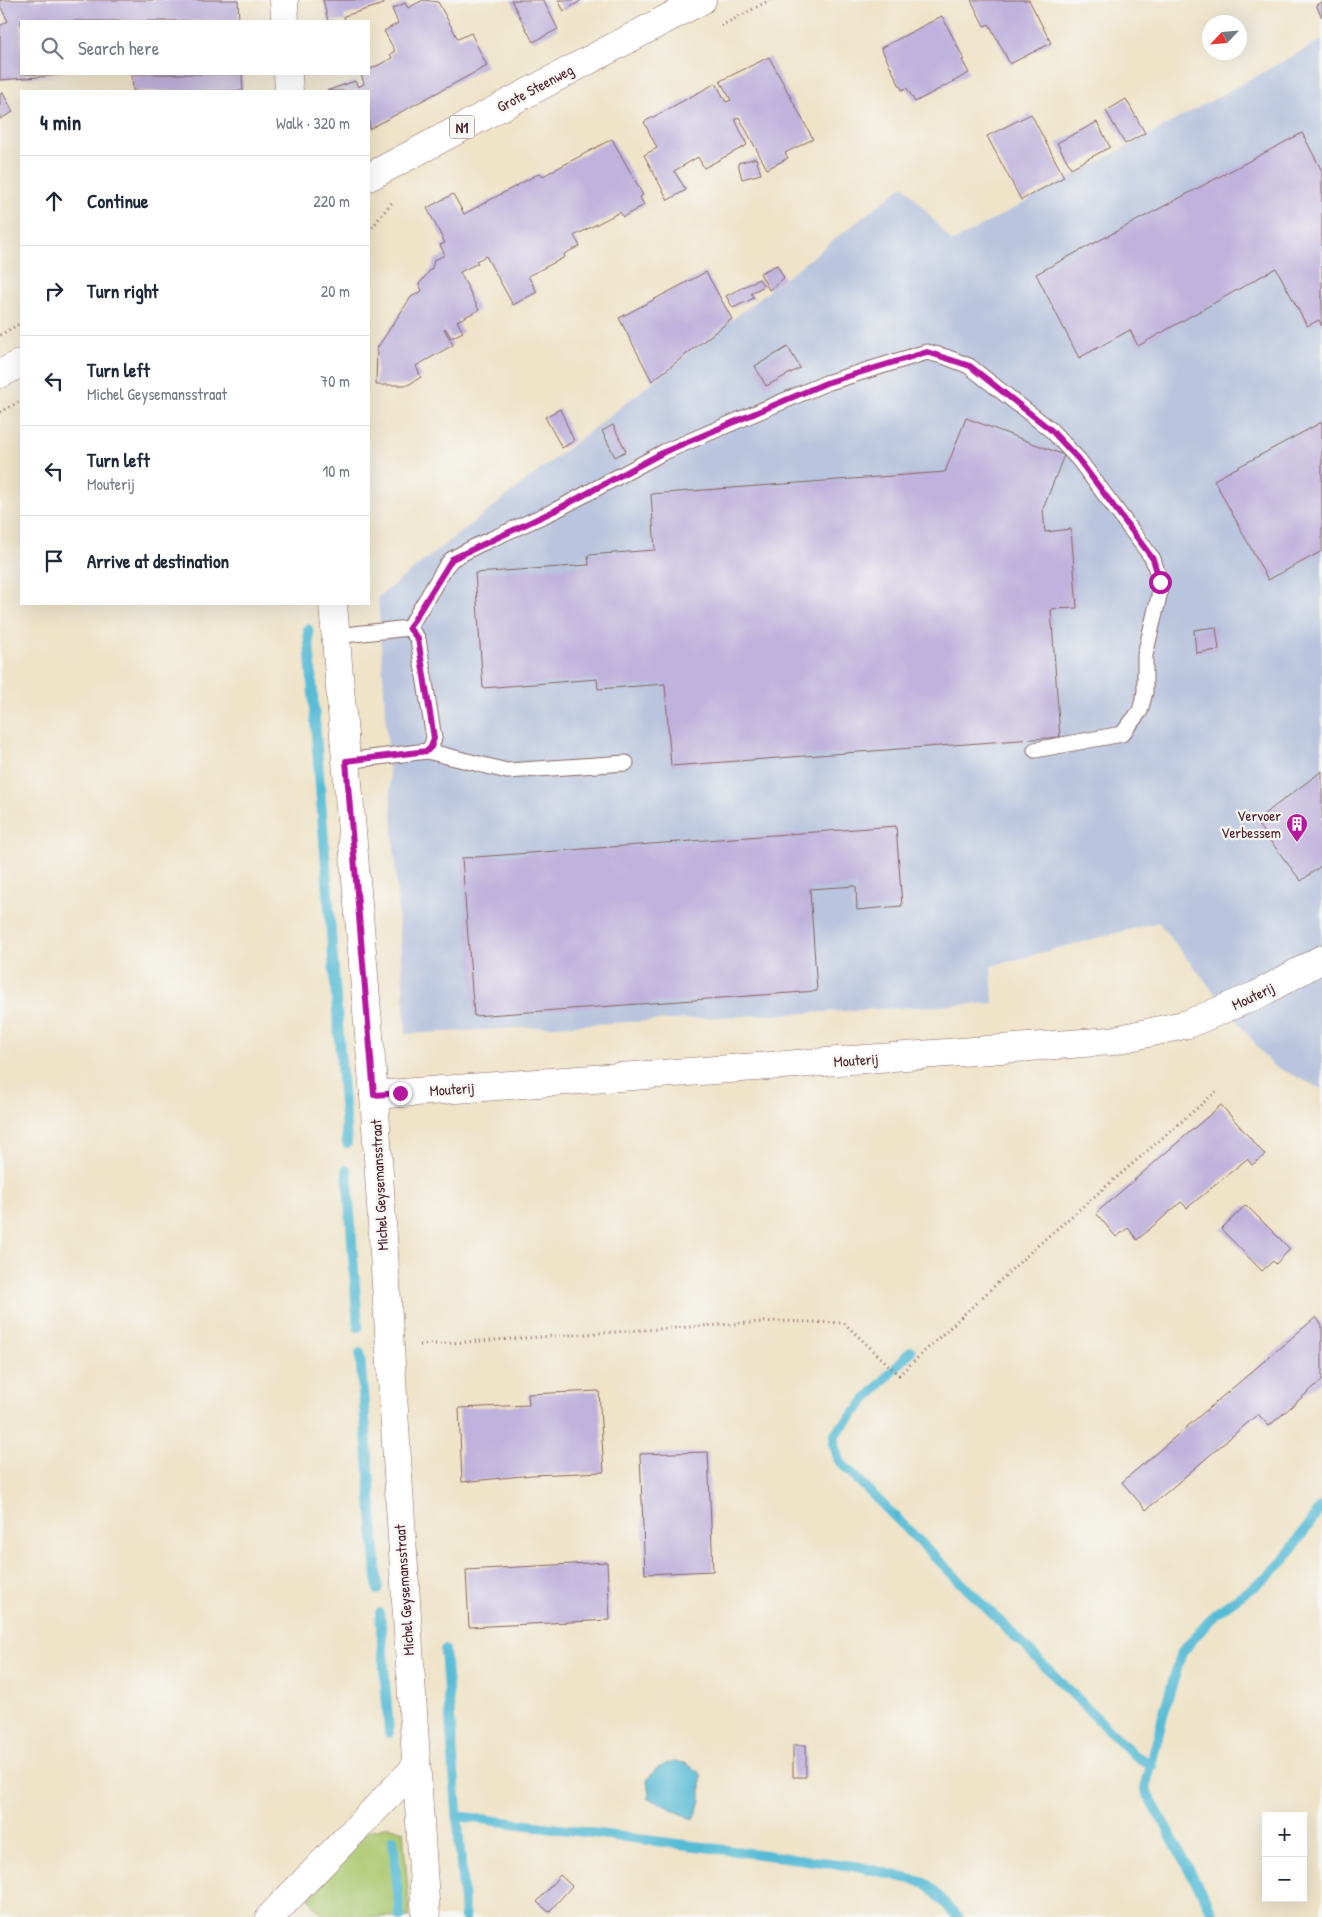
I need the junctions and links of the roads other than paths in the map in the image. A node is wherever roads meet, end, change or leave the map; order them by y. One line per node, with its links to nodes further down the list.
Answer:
1 (284, 0): 3 (street)
2 (702, 0): 6 (street, Grote Steenweg / N1)
3 (285, 20)
4 (288, 75): 5 (street)
5 (289, 90)
6 (370, 176)
7 (20, 364): 8 (street)
8 (0, 374)
9 (333, 605): 11 (street, Michel Geysemansstraat)
10 (409, 628): 11 (lane); 12 (lane); 13 (lane)
11 (335, 636): 14 (street, Michel Geysemansstraat)
12 (1035, 750)
13 (427, 751): 14 (lane); 15 (lane)
14 (346, 761): 17 (street, Michel Geysemansstraat)
15 (626, 763)
16 (1322, 959): 17 (street, Mouterij)
17 (374, 1095): 18 (street, Michel Geysemansstraat)
18 (416, 1768): 19 (street); 20 (street, Michel Geysemansstraat)
19 (270, 1917)
20 (426, 1917)

